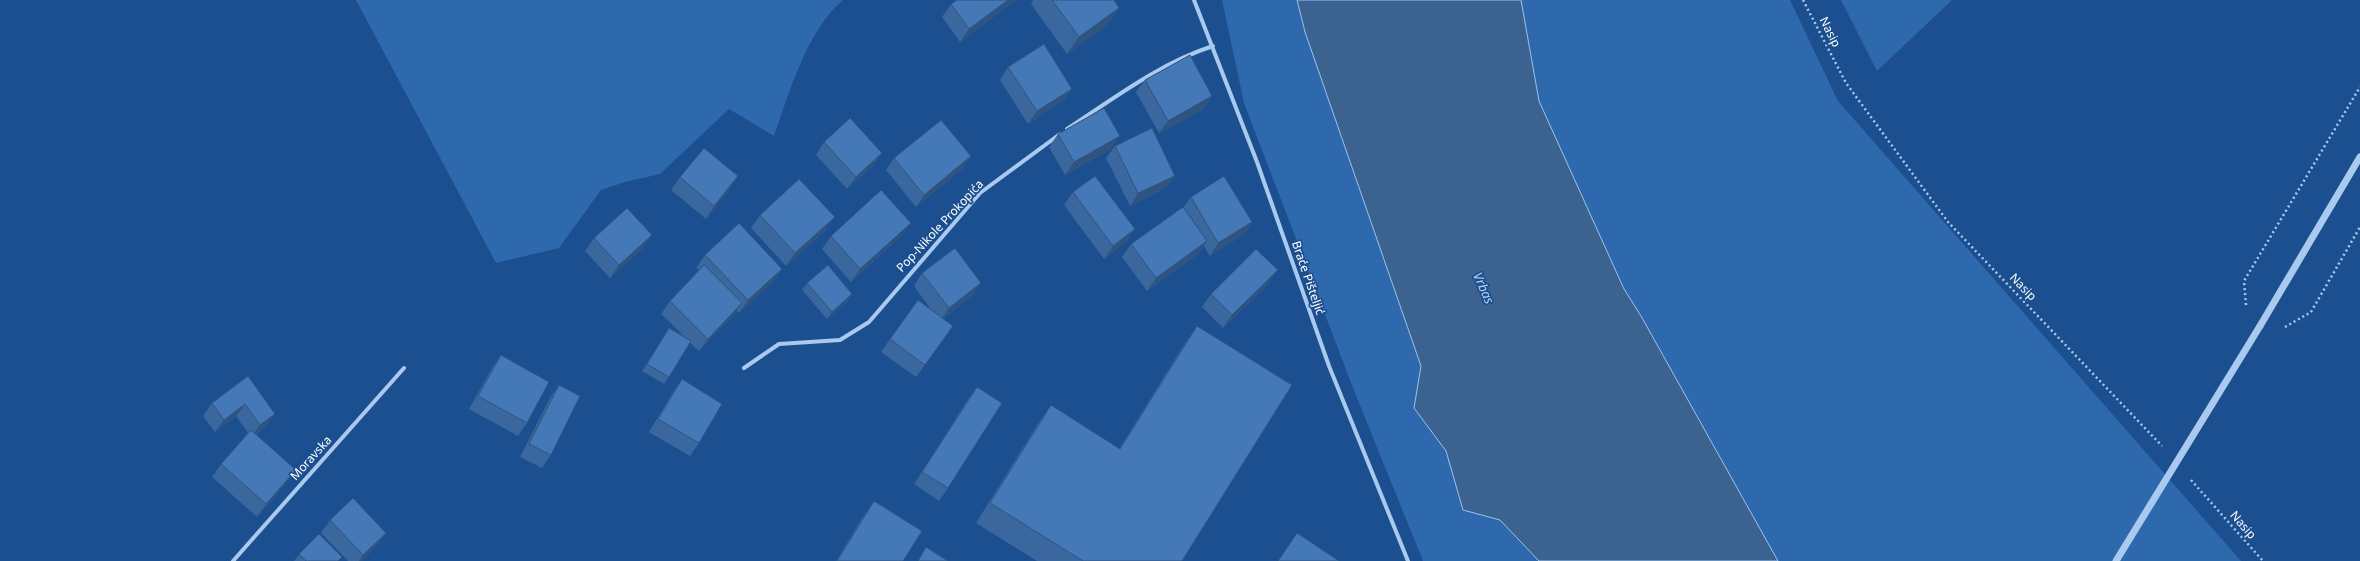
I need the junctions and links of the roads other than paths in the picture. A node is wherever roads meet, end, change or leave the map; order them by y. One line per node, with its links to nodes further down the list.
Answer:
1 (1194, 0): 2 (street, Braće Pišteljić)
2 (1213, 46): 5 (street, Pop-Nikole Prokopića); 7 (street, Braće Pišteljić)
3 (2360, 157): 8 (street, bridge)
4 (404, 368): 6 (street, Moravska)
5 (744, 368)
6 (233, 561)
7 (1408, 561)
8 (2116, 561)

